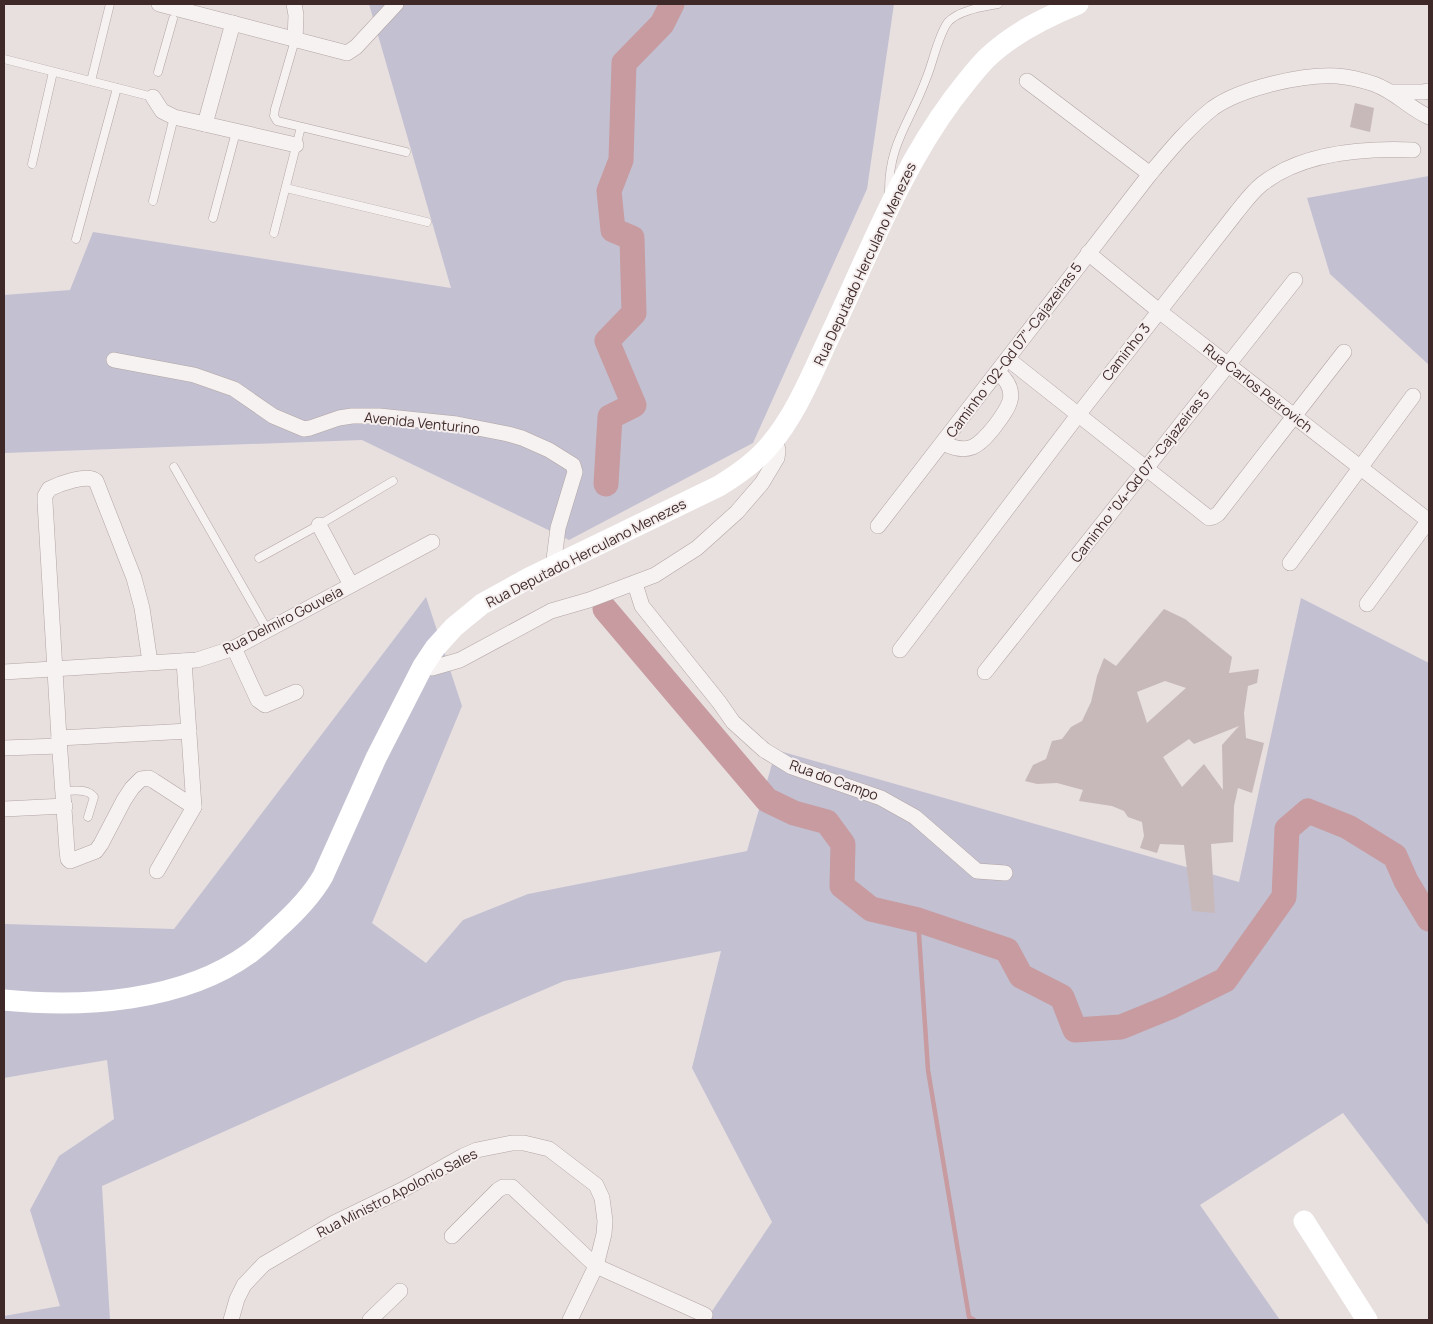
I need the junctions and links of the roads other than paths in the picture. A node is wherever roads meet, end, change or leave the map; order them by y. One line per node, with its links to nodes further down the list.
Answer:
1 (110, 4): 14 (lane)
2 (159, 4): 8 (street)
3 (294, 4): 10 (street)
4 (396, 4): 10 (street)
5 (998, 4): 32 (lane)
6 (1078, 4): 32 (main road, Rua Deputado Herculano Menezes)
7 (202, 9): 8 (street); 9 (street)
8 (174, 13): 13 (lane)
9 (233, 23): 10 (street); 22 (street)
10 (295, 40): 23 (lane)
11 (4, 59): 12 (lane)
12 (53, 72): 14 (lane); 28 (lane)
13 (158, 72)
14 (91, 81): 16 (lane)
15 (1027, 81): 29 (street)
16 (117, 88): 19 (lane); 36 (lane)
17 (1429, 90): 18 (street)
18 (1393, 92): 21 (street); 29 (street, Caminho "02-Qd 07"-Cajazeiras 5)
19 (153, 97): 20 (street)
20 (174, 117): 22 (street); 31 (lane)
21 (1429, 117)
22 (205, 124): 24 (street)
23 (301, 127): 25 (lane); 27 (lane)
24 (236, 132): 25 (street); 33 (lane)
25 (296, 145): 30 (lane)
26 (1413, 150): 39 (street, Caminho 3)
27 (406, 152)
28 (32, 164)
29 (1150, 174): 37 (street, Caminho "02-Qd 07"-Cajazeiras 5)
30 (286, 188): 34 (lane); 35 (lane)
31 (153, 201)
32 (889, 207): 48 (main road, Rua Deputado Herculano Menezes)
33 (212, 218)
34 (426, 222)
35 (274, 233)
36 (76, 239)
37 (1088, 253): 39 (street, Rua Carlos Petrovich); 42 (street, Caminho "02-Qd 07"-Cajazeiras 5)
38 (1295, 280): 43 (street, Caminho "04-Qd 07"-Cajazeiras 5)
39 (1159, 310): 43 (street, Rua Carlos Petrovich); 46 (street, Caminho 3)
40 (1344, 352): 47 (street)
41 (114, 360): 60 (street, Avenida Venturino)
42 (1008, 360): 44 (street, Caminho "02-Qd 07"-Cajazeiras 5); 46 (street)
43 (1229, 365): 47 (street, Rua Carlos Petrovich); 52 (street, Caminho "04-Qd 07"-Cajazeiras 5)
44 (998, 372): 49 (street, Caminho "02-Qd 07"-Cajazeiras 5); 49 (street)
45 (1413, 396): 51 (street)
46 (1078, 415): 52 (street); 66 (street, Caminho 3)
47 (1294, 416): 51 (street, Rua Carlos Petrovich); 52 (street)
48 (775, 438): 60 (main road, Rua Deputado Herculano Menezes); 61 (street)
49 (943, 444): 56 (street, Caminho "02-Qd 07"-Cajazeiras 5)
50 (174, 467): 64 (lane)
51 (1361, 468): 54 (street, Rua Carlos Petrovich); 59 (street)
52 (1146, 469): 72 (street, Caminho "04-Qd 07"-Cajazeiras 5)
53 (393, 481): 55 (lane)
54 (1429, 521): 63 (street)
55 (319, 525): 58 (lane); 62 (street)
56 (878, 526)
57 (432, 542): 62 (street, Rua Delmiro Gouveia)
58 (259, 558)
59 (1290, 563)
60 (553, 567): 69 (main road, Rua Deputado Herculano Menezes)
61 (634, 584): 69 (street); 82 (street, Rua do Campo)
62 (350, 585): 64 (street, Rua Delmiro Gouveia)
63 (1367, 604)
64 (268, 631): 65 (street, Rua Delmiro Gouveia)
65 (234, 648): 67 (street, Rua Delmiro Gouveia); 73 (street)
66 (900, 650)
67 (184, 661): 68 (street, Rua Delmiro Gouveia); 74 (street)
68 (150, 662): 70 (street, Rua Delmiro Gouveia); 70 (street)
69 (423, 666): 83 (main road, Rua Deputado Herculano Menezes)
70 (54, 669): 71 (street, Rua Delmiro Gouveia); 75 (street)
71 (4, 672)
72 (985, 672)
73 (296, 692)
74 (189, 731): 75 (street); 78 (street)
75 (59, 742): 76 (street); 77 (street)
76 (4, 748)
77 (64, 799): 78 (street); 79 (street); 80 (lane)
78 (194, 807): 81 (street)
79 (4, 810)
80 (88, 817)
81 (157, 871)
82 (1005, 873)
83 (4, 1000)
84 (1304, 1221): 92 (main road)
85 (452, 1236): 86 (street)
86 (596, 1266): 88 (street); 89 (street, Rua Ministro Apolonio Sales); 91 (street, Rua Ministro Apolonio Sales)
87 (400, 1291): 90 (street)
88 (705, 1315)
89 (231, 1320)
90 (370, 1320)
91 (570, 1320)
92 (1367, 1320)

